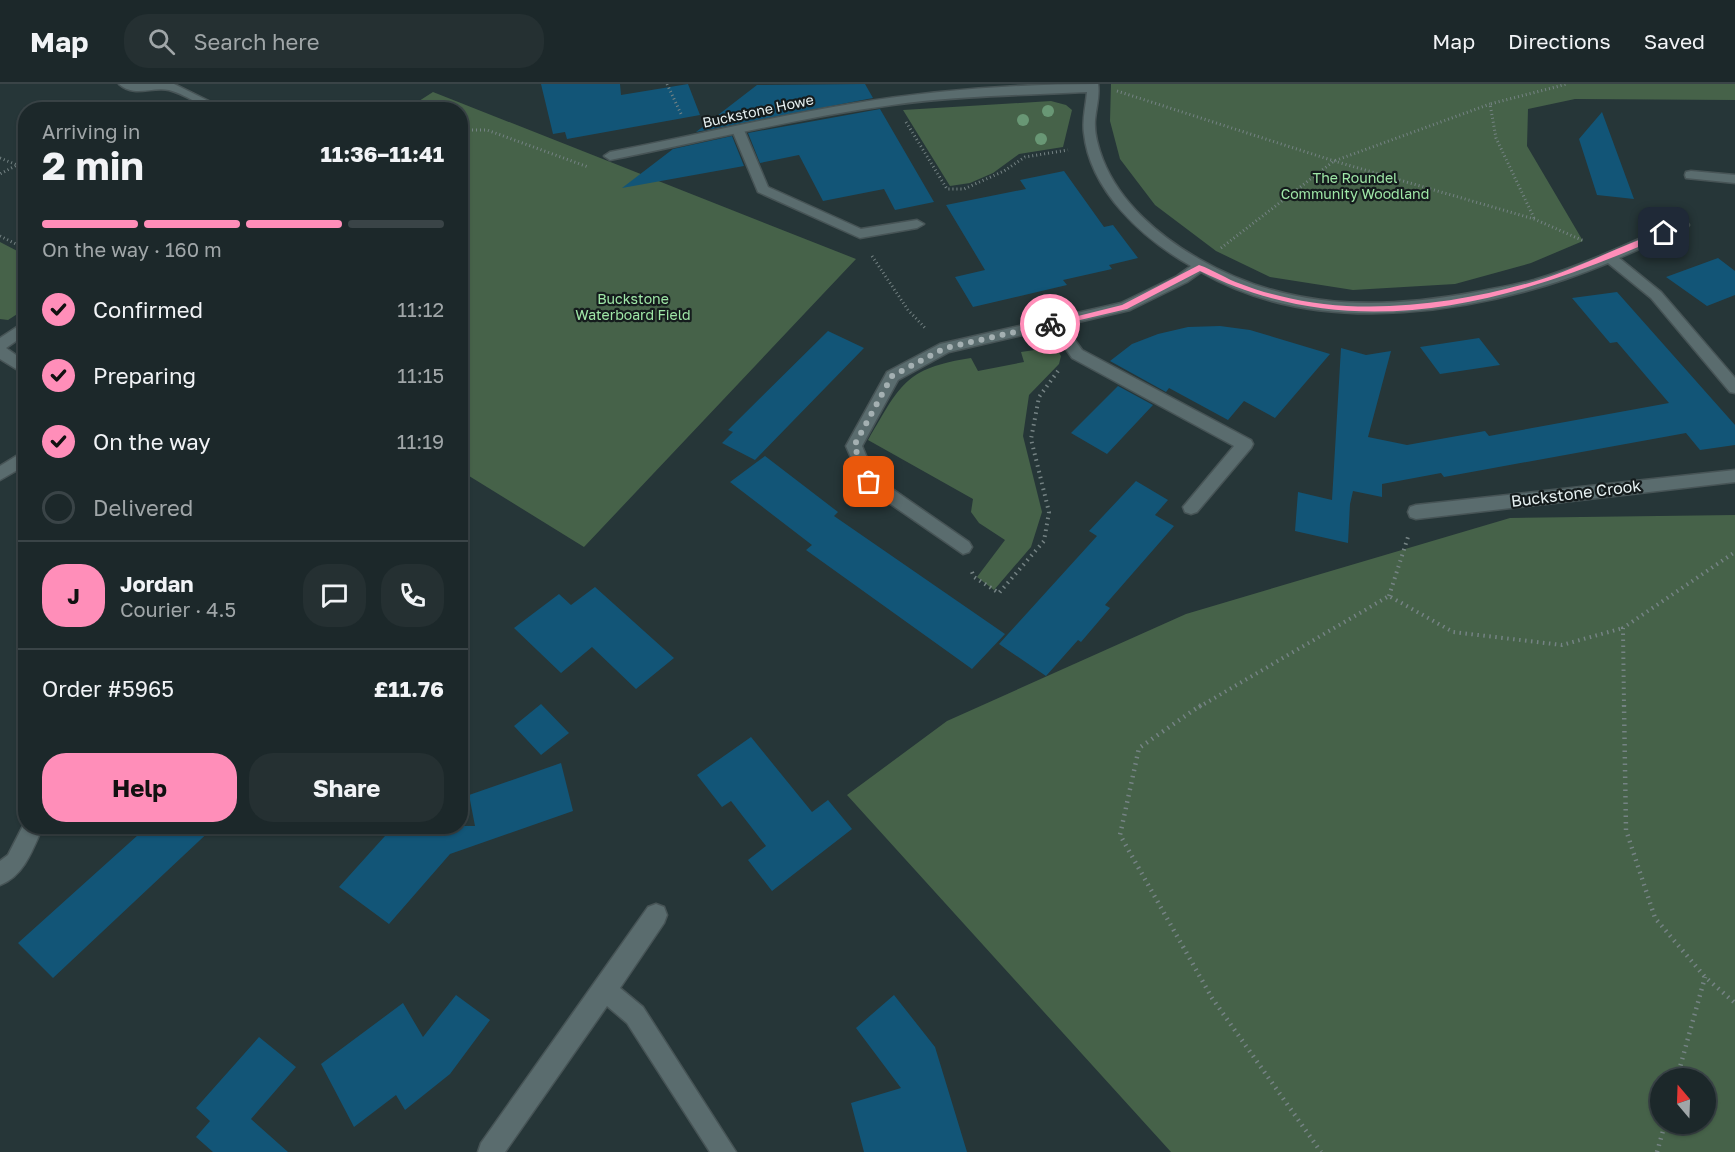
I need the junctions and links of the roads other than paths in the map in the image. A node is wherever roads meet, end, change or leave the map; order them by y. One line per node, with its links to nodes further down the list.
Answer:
1 (125, 84): 3 (street)
2 (1092, 86): 4 (street, Buckstone Howe); 11 (street)
3 (204, 102)
4 (738, 130): 5 (street, Buckstone Howe); 8 (street)
5 (610, 156)
6 (1691, 175): 7 (street)
7 (1735, 179)
8 (918, 224)
9 (1682, 225): 10 (street)
10 (1608, 257): 11 (street); 17 (street)
11 (1199, 267): 12 (street)
12 (1055, 323): 21 (street); 23 (street)
13 (18, 332): 14 (street)
14 (0, 345)
15 (0, 351): 16 (street)
16 (18, 364)
17 (1735, 388)
18 (18, 462): 19 (street)
19 (0, 474)
20 (1735, 476): 22 (street, Buckstone Crook)
21 (1191, 507)
22 (1416, 512)
23 (963, 547)
24 (29, 834): 25 (street)
25 (0, 875)
26 (656, 915): 27 (street)
27 (605, 990): 28 (street); 29 (street)
28 (490, 1152)
29 (724, 1152)

